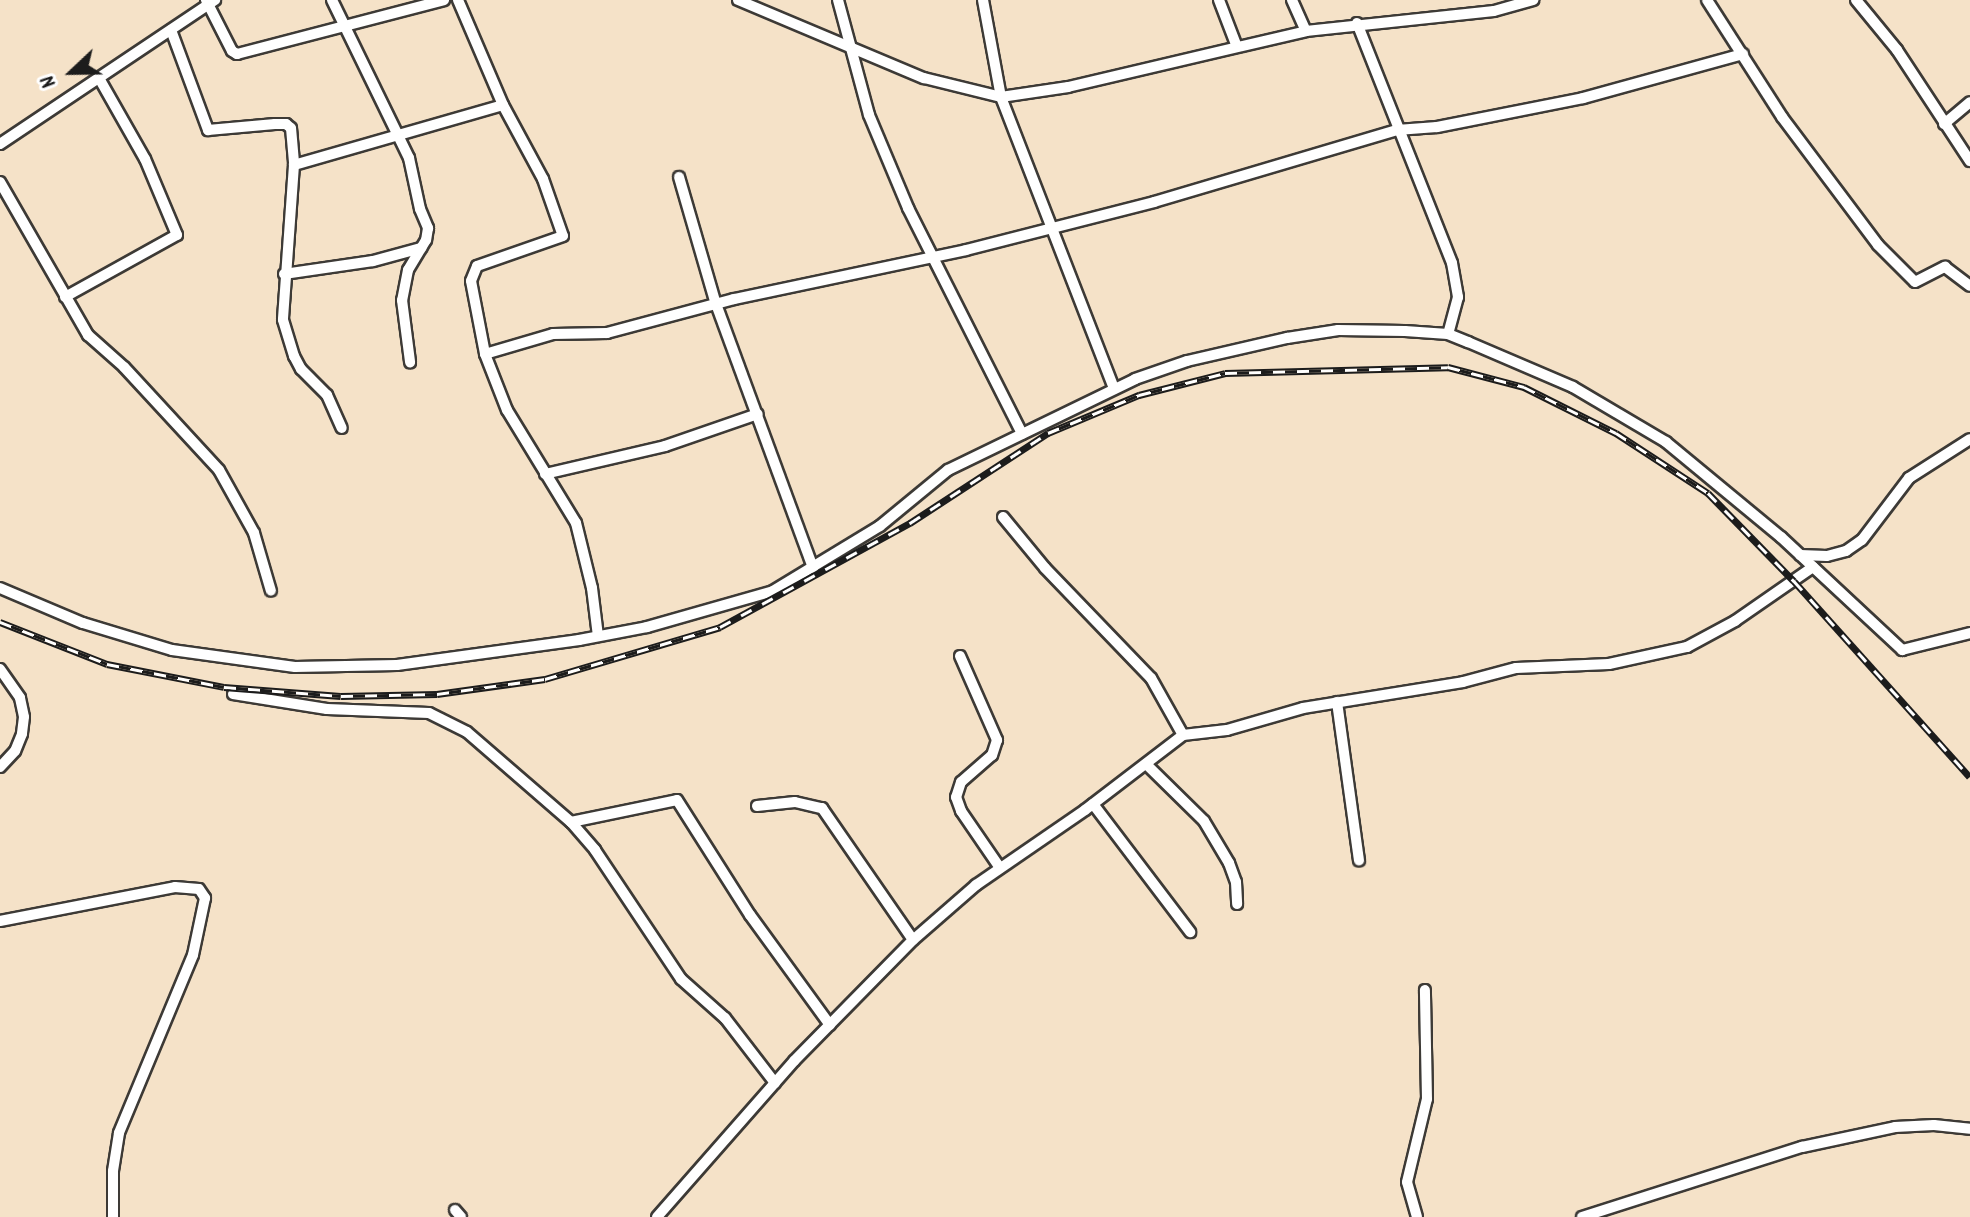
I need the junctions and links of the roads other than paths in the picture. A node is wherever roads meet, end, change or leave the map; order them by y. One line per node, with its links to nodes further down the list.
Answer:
1 (332, 0): 14 (street)
2 (444, 0): 14 (street)
3 (458, 0): 23 (street)
4 (738, 0): 18 (street)
5 (838, 0): 18 (street)
6 (983, 0): 21 (street)
7 (1219, 0): 17 (street)
8 (1292, 0): 16 (street)
9 (1533, 0): 13 (street)
10 (1707, 0): 19 (street)
11 (1856, 0): 24 (street)
12 (210, 1): 14 (street); 15 (street)
13 (1357, 23): 16 (street); 25 (street)
14 (342, 24): 26 (street)
15 (171, 30): 20 (street); 29 (street)
16 (1306, 31): 17 (street)
17 (1237, 47): 21 (street)
18 (851, 48): 21 (street); 34 (street)
19 (1743, 54): 25 (street); 36 (street)
20 (99, 78): 27 (street); 37 (street)
21 (1001, 97): 32 (street)
22 (1970, 102): 24 (street)
23 (503, 105): 26 (street); 40 (street)
24 (1944, 124): 28 (street)
25 (1397, 130): 32 (street); 39 (street)
26 (398, 133): 29 (street); 33 (street)
27 (0, 144)
28 (1970, 161)
29 (294, 165): 35 (street)
30 (679, 177): 38 (street)
31 (0, 182): 37 (street)
32 (1052, 226): 34 (street); 42 (street)
33 (421, 248): 35 (street); 41 (street)
34 (932, 257): 38 (street); 45 (street)
35 (284, 274): 44 (street)
36 (1970, 286)
37 (65, 297): 53 (street)
38 (716, 304): 40 (street); 43 (street)
39 (1448, 334): 42 (street); 49 (street)
40 (485, 354): 47 (street)
41 (410, 362)
42 (1114, 389): 45 (street)
43 (758, 414): 47 (street); 51 (street)
44 (342, 428)
45 (1022, 434): 51 (street)
46 (1970, 439): 49 (street)
47 (545, 474): 55 (street)
48 (1003, 517): 60 (street)
49 (1800, 555): 50 (street)
50 (1813, 567): 54 (street); 59 (street)
51 (813, 568): 55 (street)
52 (0, 588): 55 (street)
53 (271, 591)
54 (1970, 633)
55 (598, 636)
56 (960, 656): 67 (street)
57 (0, 669): 62 (street)
58 (233, 694): 65 (street)
59 (1337, 702): 60 (street); 66 (street)
60 (1183, 735): 61 (street)
61 (1146, 764): 63 (street); 68 (street)
62 (0, 767)
63 (1093, 804): 67 (street); 70 (street)
64 (757, 806): 71 (street)
65 (571, 822): 73 (street); 74 (street)
66 (1359, 860)
67 (1000, 868): 71 (street)
68 (1237, 904)
69 (0, 921): 76 (street)
70 (1190, 932)
71 (913, 940): 73 (street)
72 (1425, 990): 78 (street)
73 (830, 1025): 74 (street)
74 (775, 1083): 77 (street)
75 (1970, 1129): 79 (street)
76 (113, 1217)
77 (657, 1217)
78 (1417, 1217)
79 (1582, 1217)

